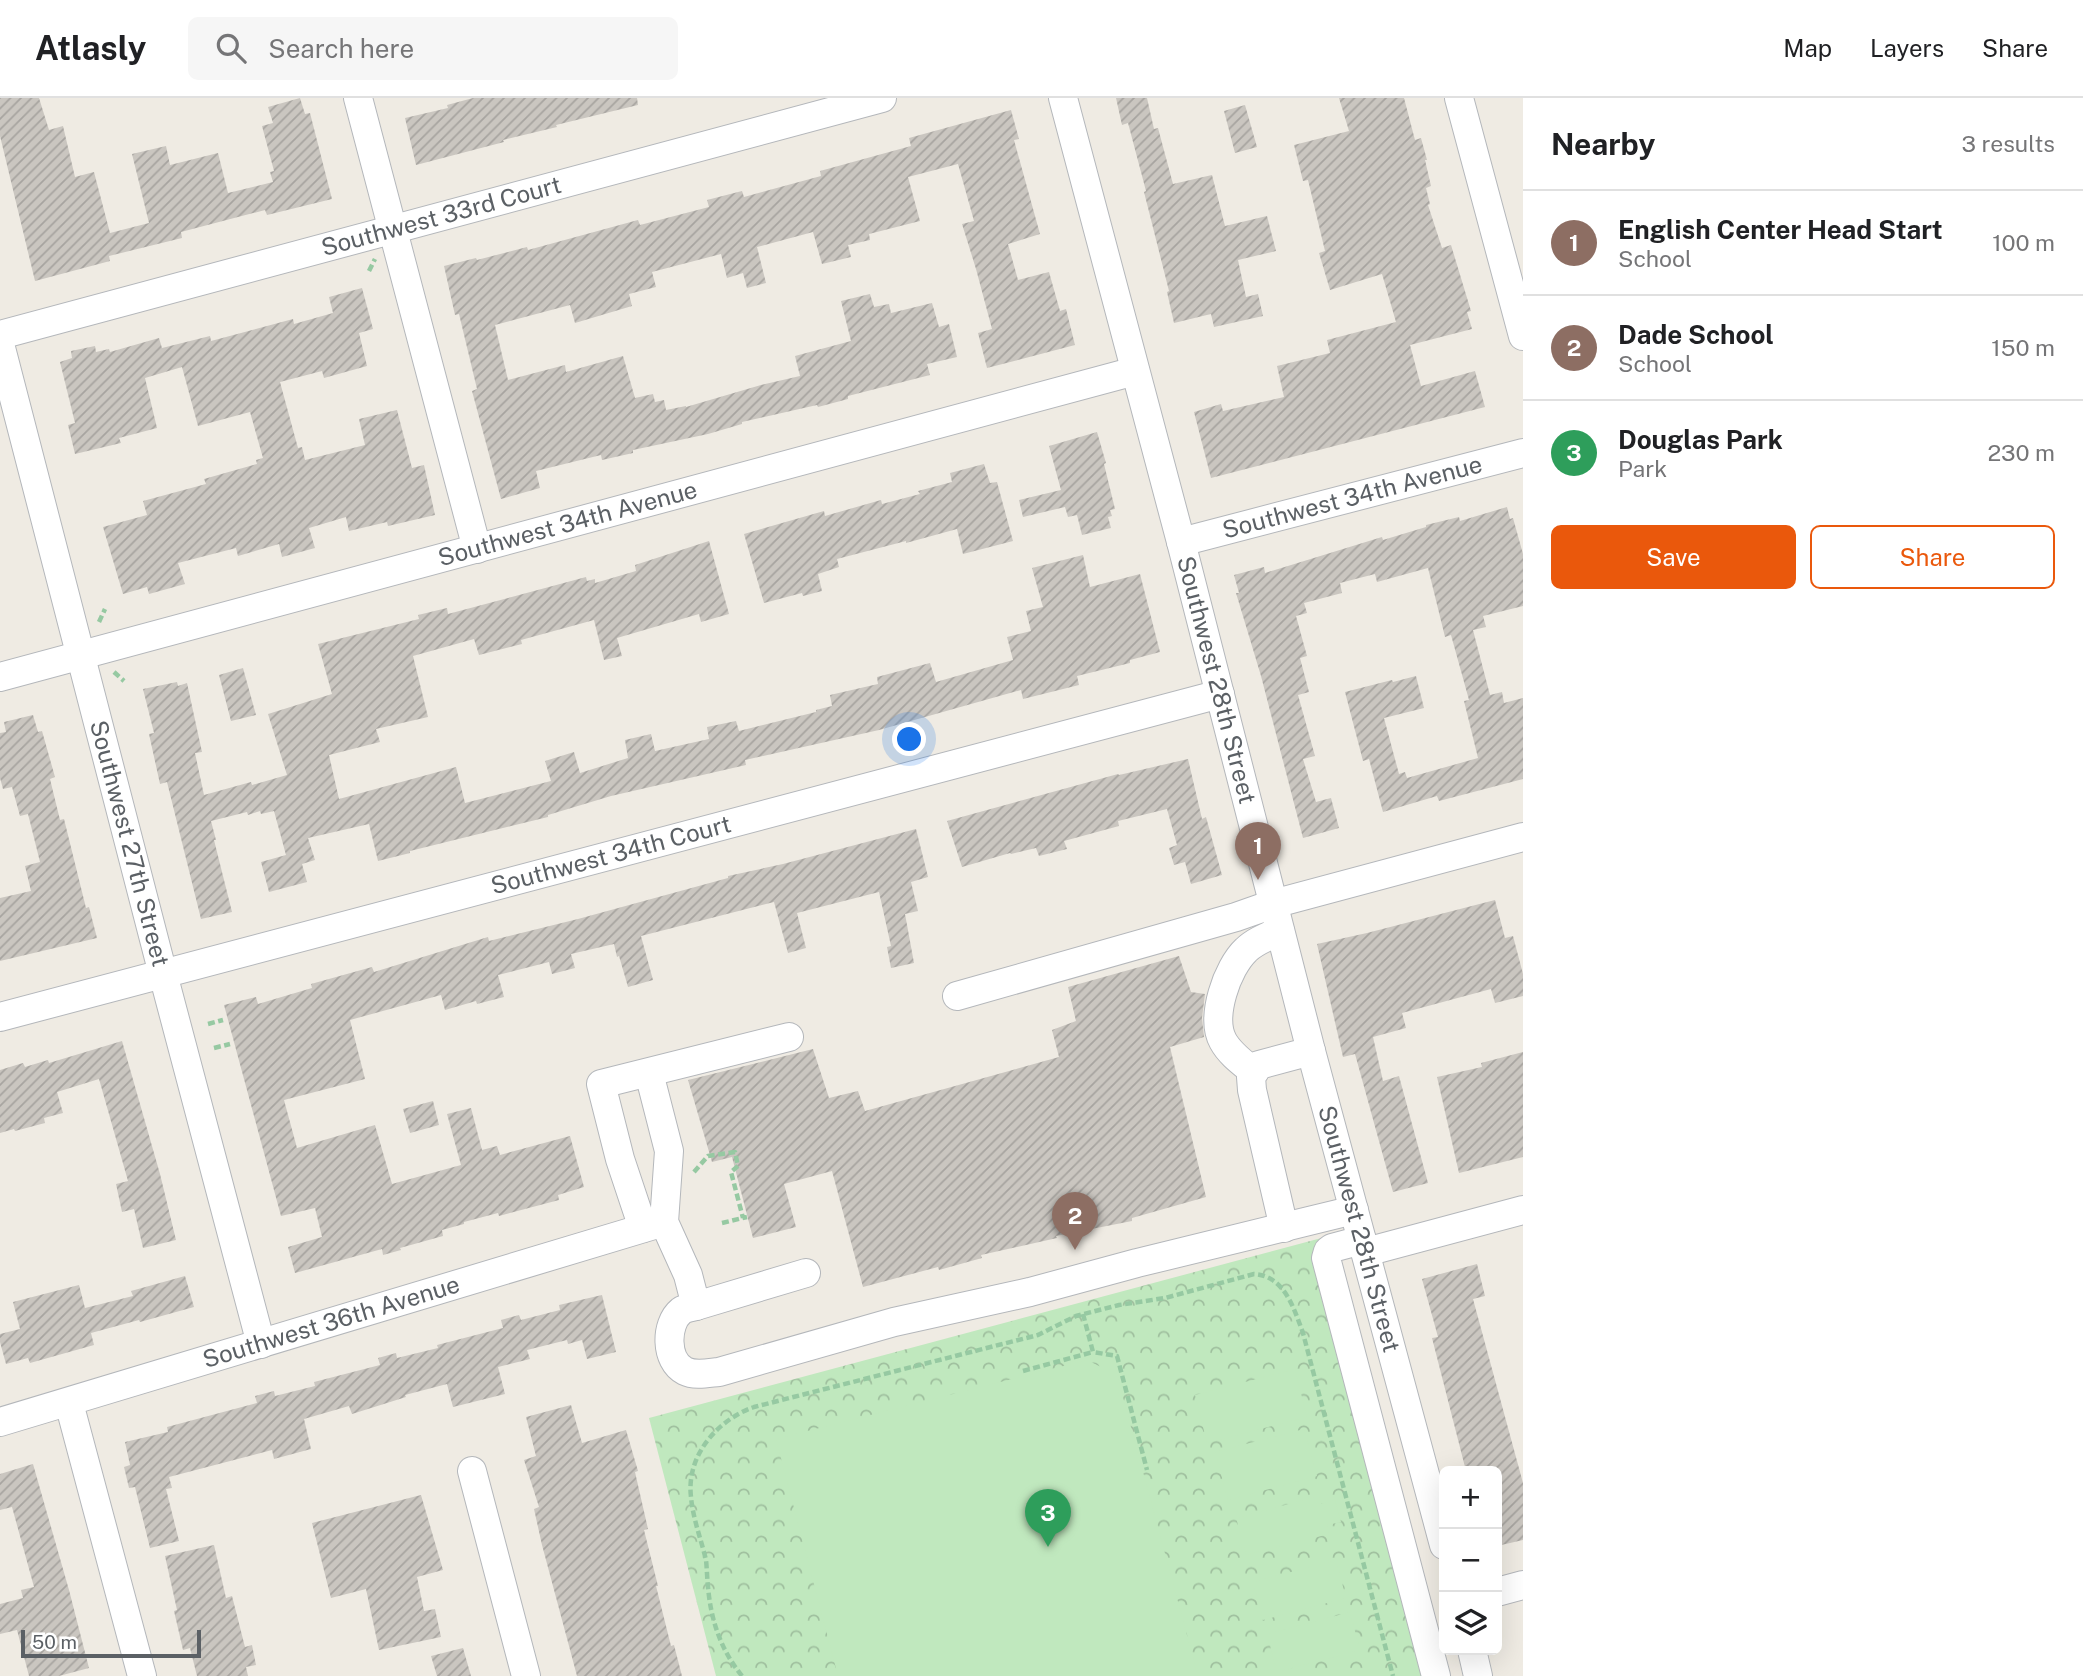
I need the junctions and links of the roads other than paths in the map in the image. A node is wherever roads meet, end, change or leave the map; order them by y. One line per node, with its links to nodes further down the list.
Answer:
1 (358, 98): 5 (street)
2 (882, 98): 5 (street, Southwest 33rd Court)
3 (1063, 98): 9 (street, Southwest 28th Street)
4 (1459, 98): 7 (street)
5 (393, 229): 6 (street, Southwest 33rd Court); 12 (street)
6 (0, 335)
7 (1523, 336)
8 (0, 344): 13 (street, Southwest 27th Street)
9 (1135, 371): 11 (street, Southwest 28th Street); 12 (street, Southwest 34th Avenue)
10 (1523, 453): 11 (street, Southwest 34th Avenue)
11 (1181, 542): 15 (street, Southwest 28th Street)
12 (477, 549): 13 (street, Southwest 34th Avenue)
13 (80, 655): 14 (street, Southwest 34th Avenue); 18 (street, Southwest 27th Street)
14 (0, 677)
15 (1220, 694): 17 (street, Southwest 28th Street); 18 (street, Southwest 34th Court)
16 (1523, 837): 17 (street)
17 (1277, 918): 19 (street); 22 (street, Southwest 28th Street); 23 (street)
18 (163, 974): 20 (street, Southwest 34th Court); 32 (street, Southwest 27th Street)
19 (957, 996)
20 (0, 1017)
21 (789, 1037): 24 (street)
22 (1311, 1051): 23 (street); 25 (street, Southwest 28th Street)
23 (1254, 1072): 28 (street)
24 (649, 1073): 27 (street); 27 (street)
25 (1354, 1210): 28 (street); 29 (street, Southwest 28th Street)
26 (1523, 1210): 29 (street)
27 (653, 1225): 31 (street); 32 (street, Southwest 36th Avenue)
28 (1284, 1228): 31 (street)
29 (1364, 1246): 36 (street, Southwest 28th Street); 42 (street)
30 (806, 1273): 31 (street)
31 (696, 1306)
32 (261, 1344): 33 (street, Southwest 36th Avenue)
33 (69, 1402): 34 (street, Southwest 36th Avenue); 40 (street)
34 (0, 1422)
35 (472, 1471): 41 (street)
36 (1440, 1529)
37 (1523, 1585): 38 (street)
38 (1502, 1591)
39 (1473, 1655): 43 (street)
40 (142, 1676)
41 (526, 1676)
42 (1436, 1676)
43 (1478, 1676)

